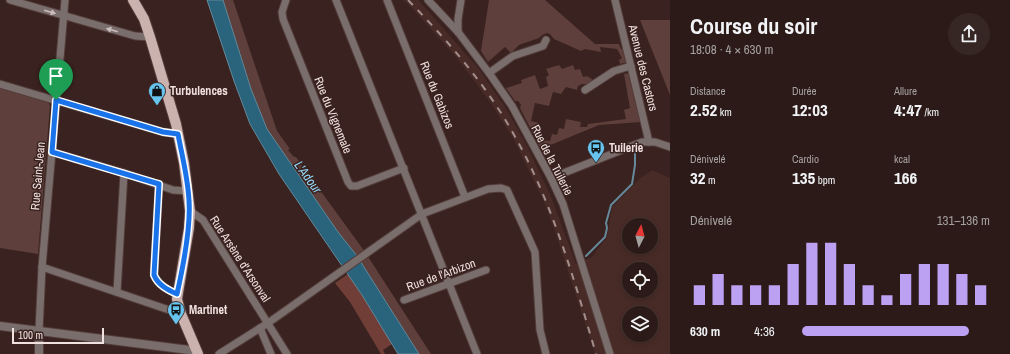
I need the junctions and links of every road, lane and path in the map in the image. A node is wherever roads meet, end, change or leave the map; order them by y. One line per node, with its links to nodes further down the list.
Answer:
1 (10, 0): 10 (street, one-way to 10)
2 (65, 0): 10 (street, Rue Saint-Jean)
3 (132, 0): 12 (main road)
4 (286, 0): 23 (street, Rue du Vignemale)
5 (336, 0): 23 (street)
6 (387, 0): 28 (street, Rue du Gabizos)
7 (428, 0): 11 (street, Rue de la Tuilerie)
8 (461, 0): 11 (street)
9 (615, 0): 14 (street, Avenue des Castors)
10 (64, 16): 12 (street, one-way to 10); 18 (street, Rue Saint-Jean)
11 (458, 32): 15 (street, Rue de la Tuilerie)
12 (150, 37): 19 (main road)
13 (546, 40): 15 (street)
14 (631, 66): 17 (street); 20 (street, Avenue des Castors)
15 (489, 73): 25 (street, Rue de la Tuilerie)
16 (0, 84): 18 (street)
17 (585, 90)
18 (56, 100): 19 (street); 22 (street, Rue Saint-Jean)
19 (178, 134): 27 (main road)
20 (650, 142): 21 (street); 25 (street)
21 (670, 147)
22 (52, 152): 24 (street); 31 (street, Rue Saint-Jean)
23 (404, 168): 30 (street)
24 (124, 173): 26 (street); 34 (street)
25 (551, 178): 49 (street, Rue de la Tuilerie)
26 (159, 184): 27 (street); 35 (street)
27 (188, 191): 29 (main road)
28 (465, 198): 30 (street); 48 (street)
29 (190, 211): 35 (main road); 38 (street, Rue Arsène d'Arsonval)
30 (422, 214): 33 (street); 38 (street)
31 (42, 267): 34 (street); 41 (street, Rue Saint-Jean)
32 (486, 270): 33 (street, Rue de l'Arbizon)
33 (449, 284): 36 (street, Rue de l'Arbizon); 47 (street)
34 (118, 292): 37 (street)
35 (177, 294): 37 (main road)
36 (404, 300)
37 (181, 314): 42 (main road)
38 (268, 323): 40 (street); 46 (street, Rue Arsène d'Arsonval)
39 (0, 326): 41 (street)
40 (260, 328): 44 (street); 45 (street)
41 (39, 331): 42 (street); 43 (street, Rue Saint-Jean)
42 (197, 353)
43 (39, 354)
44 (219, 354)
45 (271, 354)
46 (287, 354)
47 (477, 354)
48 (546, 354)
49 (610, 354)

